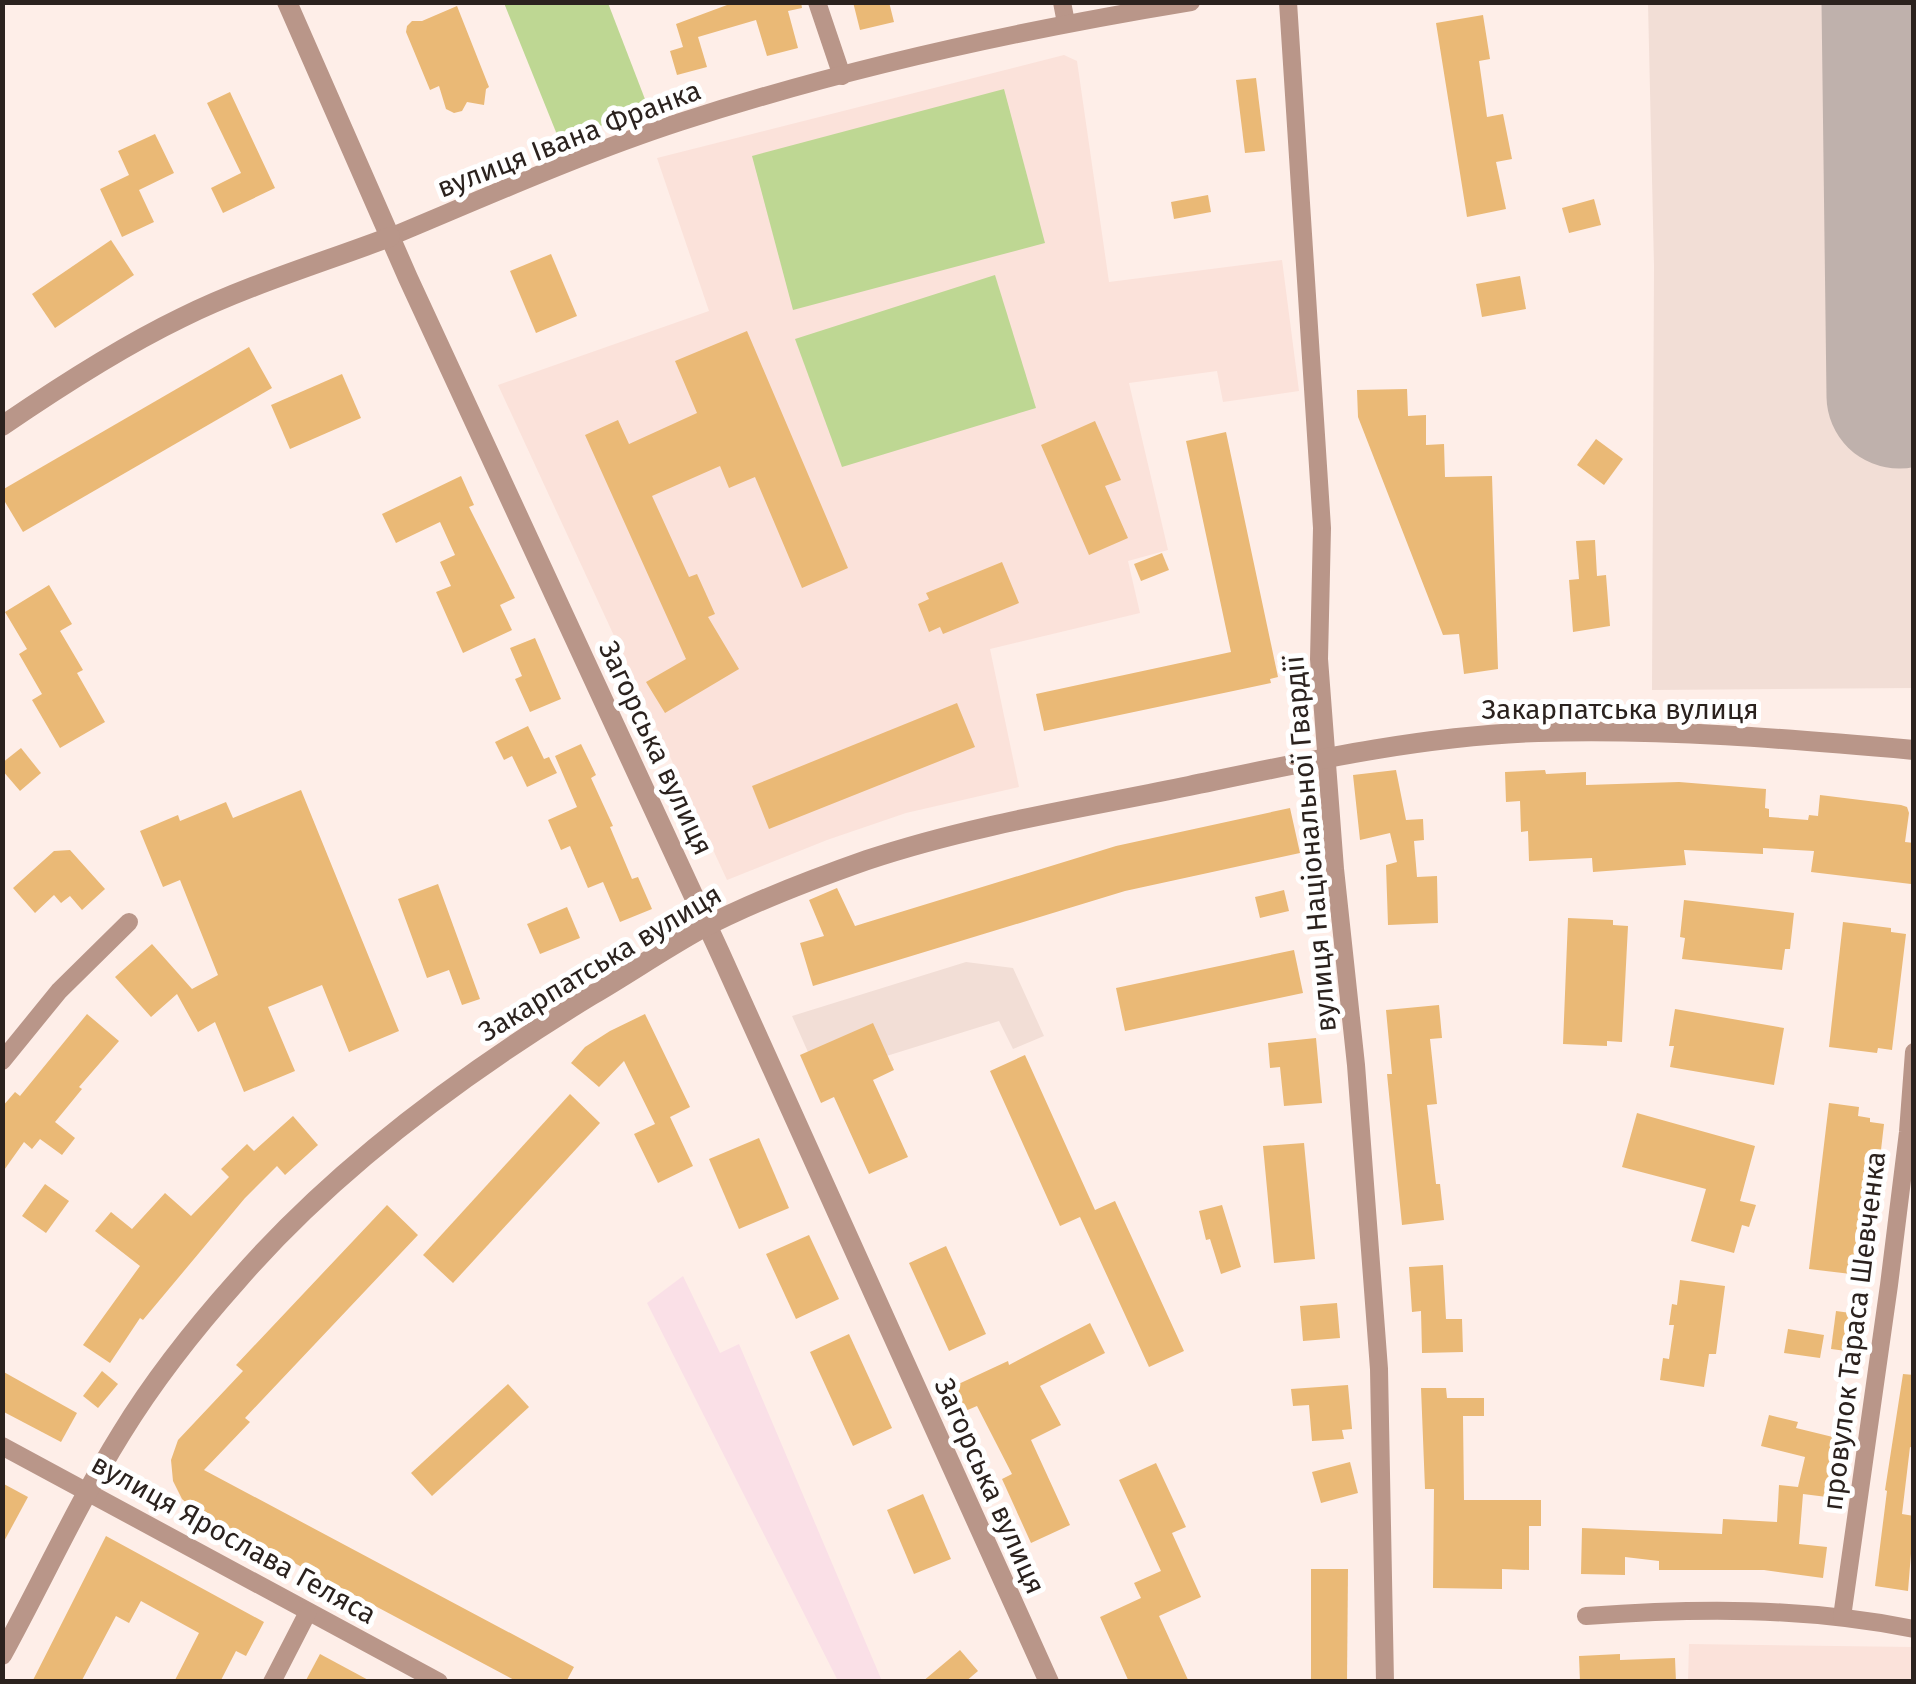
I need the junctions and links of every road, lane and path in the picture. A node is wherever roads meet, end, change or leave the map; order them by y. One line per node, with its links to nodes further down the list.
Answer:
1 (287, 2): 8 (street, Загорська вулиця)
2 (817, 2): 7 (street)
3 (1062, 2): 6 (street)
4 (1192, 2): 6 (street, вулиця Івана Франка)
5 (1288, 2): 11 (street, вулиця Національної Гвардії)
6 (1066, 23): 7 (street, вулиця Івана Франка)
7 (842, 76): 8 (street, вулиця Івана Франка)
8 (390, 238): 9 (street, вулиця Івана Франка); 13 (street, Загорська вулиця)
9 (2, 426)
10 (1914, 750): 11 (street, Закарпатська вулиця)
11 (1326, 758): 13 (street, Закарпатська вулиця); 27 (street, вулиця Національної Гвардії)
12 (129, 922): 15 (street)
13 (707, 926): 18 (street, Закарпатська вулиця); 26 (street, Загорська вулиця)
14 (1914, 1052): 16 (street, провулок Тараса Шевченка)
15 (2, 1060)
16 (1911, 1133): 21 (street, провулок Тараса Шевченка)
17 (2, 1446): 18 (street, вулиця Ярослава Геляса)
18 (90, 1491): 19 (street, вулиця Ярослава Геляса); 23 (street, Закарпатська вулиця)
19 (308, 1612): 24 (street); 25 (street, вулиця Ярослава Геляса)
20 (1586, 1616): 21 (street)
21 (1842, 1616): 22 (street)
22 (1914, 1629)
23 (2, 1655)
24 (272, 1682)
25 (439, 1682)
26 (1049, 1682)
27 (1385, 1682)

